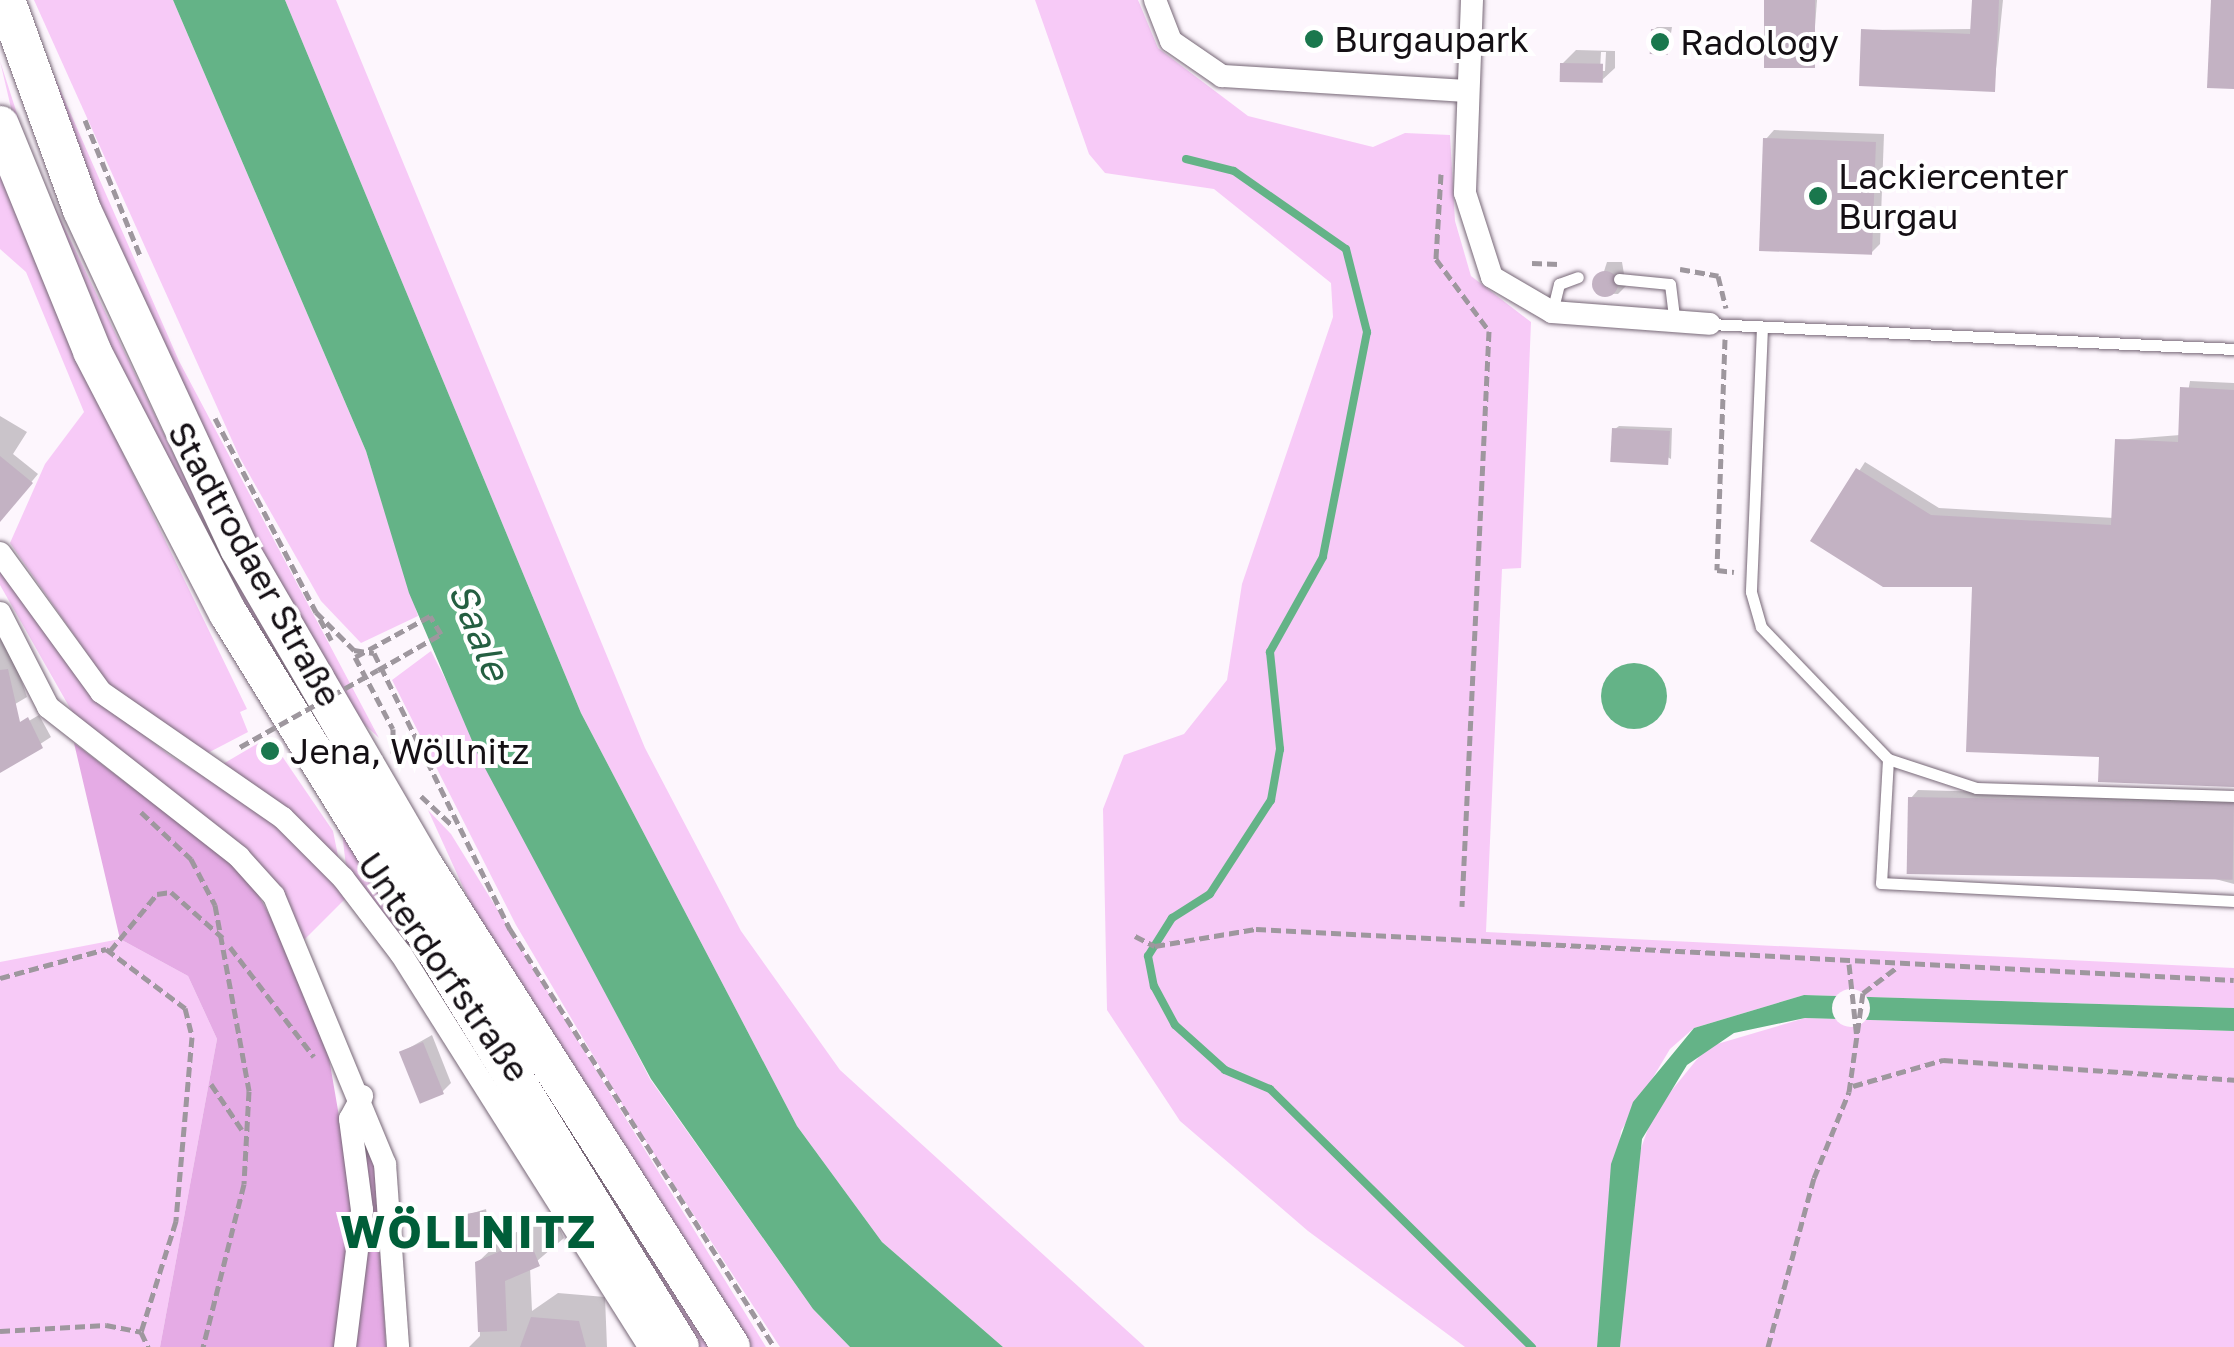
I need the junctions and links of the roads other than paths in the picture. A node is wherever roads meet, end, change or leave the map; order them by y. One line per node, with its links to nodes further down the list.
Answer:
1 (6, 0): 23 (main road, Stadtrodaer Straße)
2 (1155, 0): 4 (street)
3 (1472, 0): 4 (street)
4 (1464, 92): 8 (street)
5 (0, 125): 22 (main road, Stadtrodaer Straße)
6 (1575, 271): 8 (lane)
7 (1619, 279): 9 (lane)
8 (1552, 312): 9 (street)
9 (1675, 322): 10 (street)
10 (1717, 324): 11 (lane)
11 (1762, 327): 12 (lane); 15 (lane)
12 (2234, 349)
13 (0, 553): 21 (street, Unterdorfstraße)
14 (0, 613): 18 (street)
15 (1888, 759): 16 (lane); 17 (lane)
16 (2234, 796)
17 (2234, 901)
18 (362, 1096): 19 (street); 20 (street)
19 (345, 1347)
20 (398, 1347)
21 (649, 1347)
22 (680, 1347)
23 (731, 1347)

